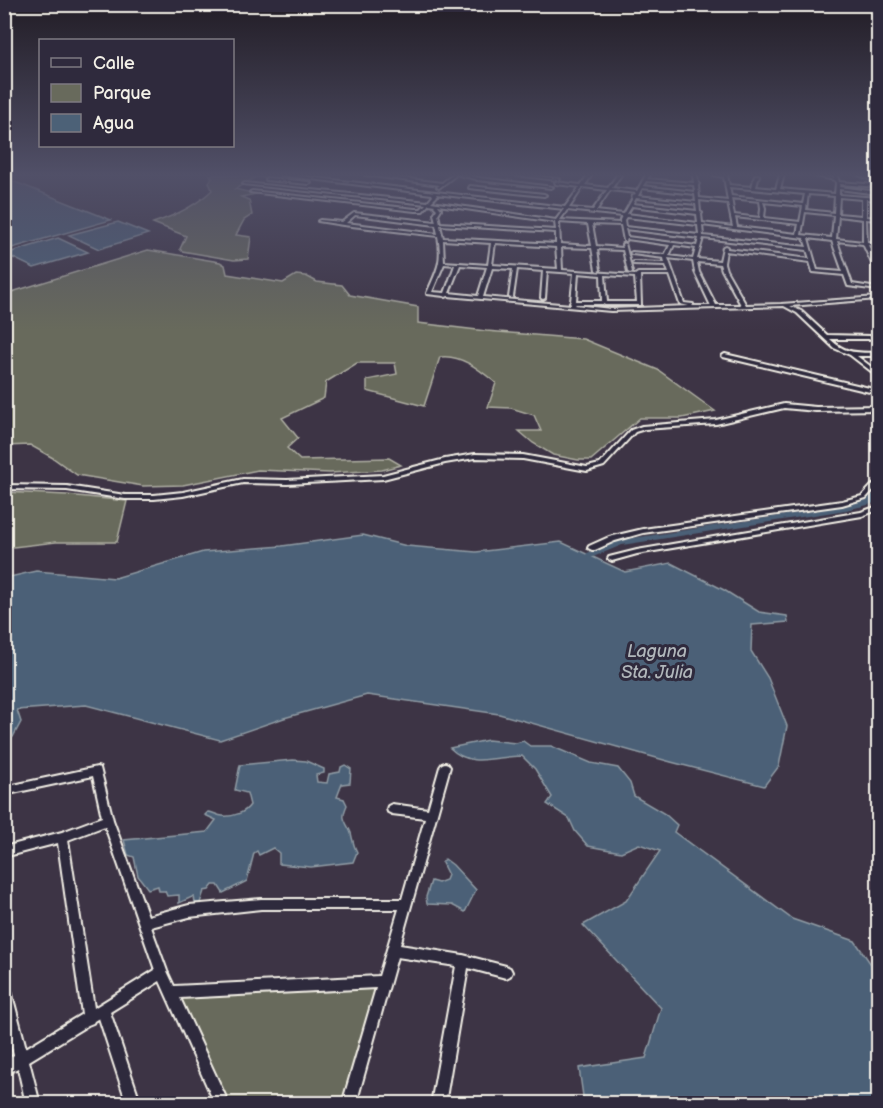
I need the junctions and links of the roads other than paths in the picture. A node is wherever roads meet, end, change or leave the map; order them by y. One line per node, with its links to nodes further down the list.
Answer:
1 (363, 227): 17 (street)
2 (439, 227): 17 (street)
3 (471, 227): 4 (street)
4 (474, 227): 15 (street)
5 (558, 227): 15 (street)
6 (590, 227): 28 (street)
7 (623, 227): 30 (street)
8 (701, 227): 18 (street)
9 (723, 227): 14 (street)
10 (800, 227): 16 (street)
11 (835, 227): 21 (street)
12 (865, 227): 25 (street)
13 (625, 228): 18 (street); 22 (street)
14 (733, 228): 16 (street); 20 (street)
15 (558, 231): 26 (street)
16 (799, 236): 19 (street)
17 (439, 237): 23 (street); 38 (street)
18 (701, 237): 20 (street); 29 (street)
19 (806, 237): 21 (street); 31 (street)
20 (729, 240): 31 (street); 32 (street)
21 (834, 240): 25 (street); 52 (street)
22 (647, 241): 24 (street); 34 (street)
23 (494, 242): 26 (street); 43 (street)
24 (672, 244): 29 (street); 35 (street)
25 (865, 244): 27 (street); 50 (street)
26 (560, 245): 28 (street); 46 (street)
27 (879, 245)
28 (592, 247): 30 (street); 48 (street)
29 (698, 247): 36 (street)
30 (626, 249): 49 (street)
31 (810, 249): 37 (street)
32 (724, 250): 37 (street); 40 (street)
33 (632, 254): 34 (street)
34 (642, 255): 35 (street)
35 (666, 257): 36 (street); 42 (street)
36 (695, 260): 40 (street); 64 (street)
37 (813, 261): 52 (street)
38 (442, 263): 41 (street); 55 (street)
39 (634, 263): 42 (street)
40 (722, 263): 65 (street)
41 (458, 264): 43 (street); 55 (street)
42 (667, 264): 51 (street)
43 (490, 266): 44 (street); 56 (street)
44 (515, 268): 45 (street); 57 (street)
45 (545, 270): 46 (street); 58 (street)
46 (560, 271): 47 (street)
47 (576, 272): 48 (street); 60 (street)
48 (601, 272): 53 (street); 61 (street)
49 (630, 272)
50 (879, 272)
51 (670, 274): 53 (street); 64 (street)
52 (846, 274): 54 (street)
53 (637, 276): 61 (street)
54 (879, 289)
55 (447, 294): 56 (street)
56 (480, 297): 57 (street); 60 (street)
57 (512, 297): 58 (street)
58 (543, 298): 60 (street)
59 (879, 298): 62 (street)
60 (574, 304): 61 (street); 64 (street)
61 (605, 304)
62 (792, 304): 63 (street); 66 (street)
63 (781, 305): 65 (street); 66 (street)
64 (713, 306): 65 (street)
65 (744, 306)
66 (799, 312): 67 (street)
67 (825, 337): 68 (street); 69 (street)
68 (869, 337)
69 (852, 354): 70 (street); 72 (street)
70 (879, 354)
71 (725, 356): 73 (street)
72 (878, 373)
73 (879, 392)
74 (879, 408): 76 (street)
75 (879, 482): 78 (street)
76 (4, 487)
77 (879, 508): 79 (street)
78 (592, 548)
79 (612, 559)
80 (445, 767): 83 (street)
81 (4, 791): 84 (street)
82 (392, 809): 83 (street)
83 (431, 814): 87 (street)
84 (108, 820): 85 (street); 88 (street)
85 (62, 837): 86 (street); 97 (street)
86 (4, 852)
87 (405, 904): 88 (street); 89 (street)
88 (144, 923): 92 (street)
89 (393, 950): 90 (street); 93 (street)
90 (463, 961): 91 (street); 104 (street)
91 (506, 972)
92 (162, 973): 95 (street); 96 (street)
93 (383, 982): 95 (street); 103 (street)
94 (4, 987): 98 (street)
95 (170, 992): 102 (street)
96 (103, 1010): 97 (street); 101 (street)
97 (89, 1019): 98 (street)
98 (21, 1060): 99 (street); 100 (street)
99 (4, 1069)
100 (33, 1104)
101 (134, 1104)
102 (222, 1104)
103 (349, 1104)
104 (438, 1104)

